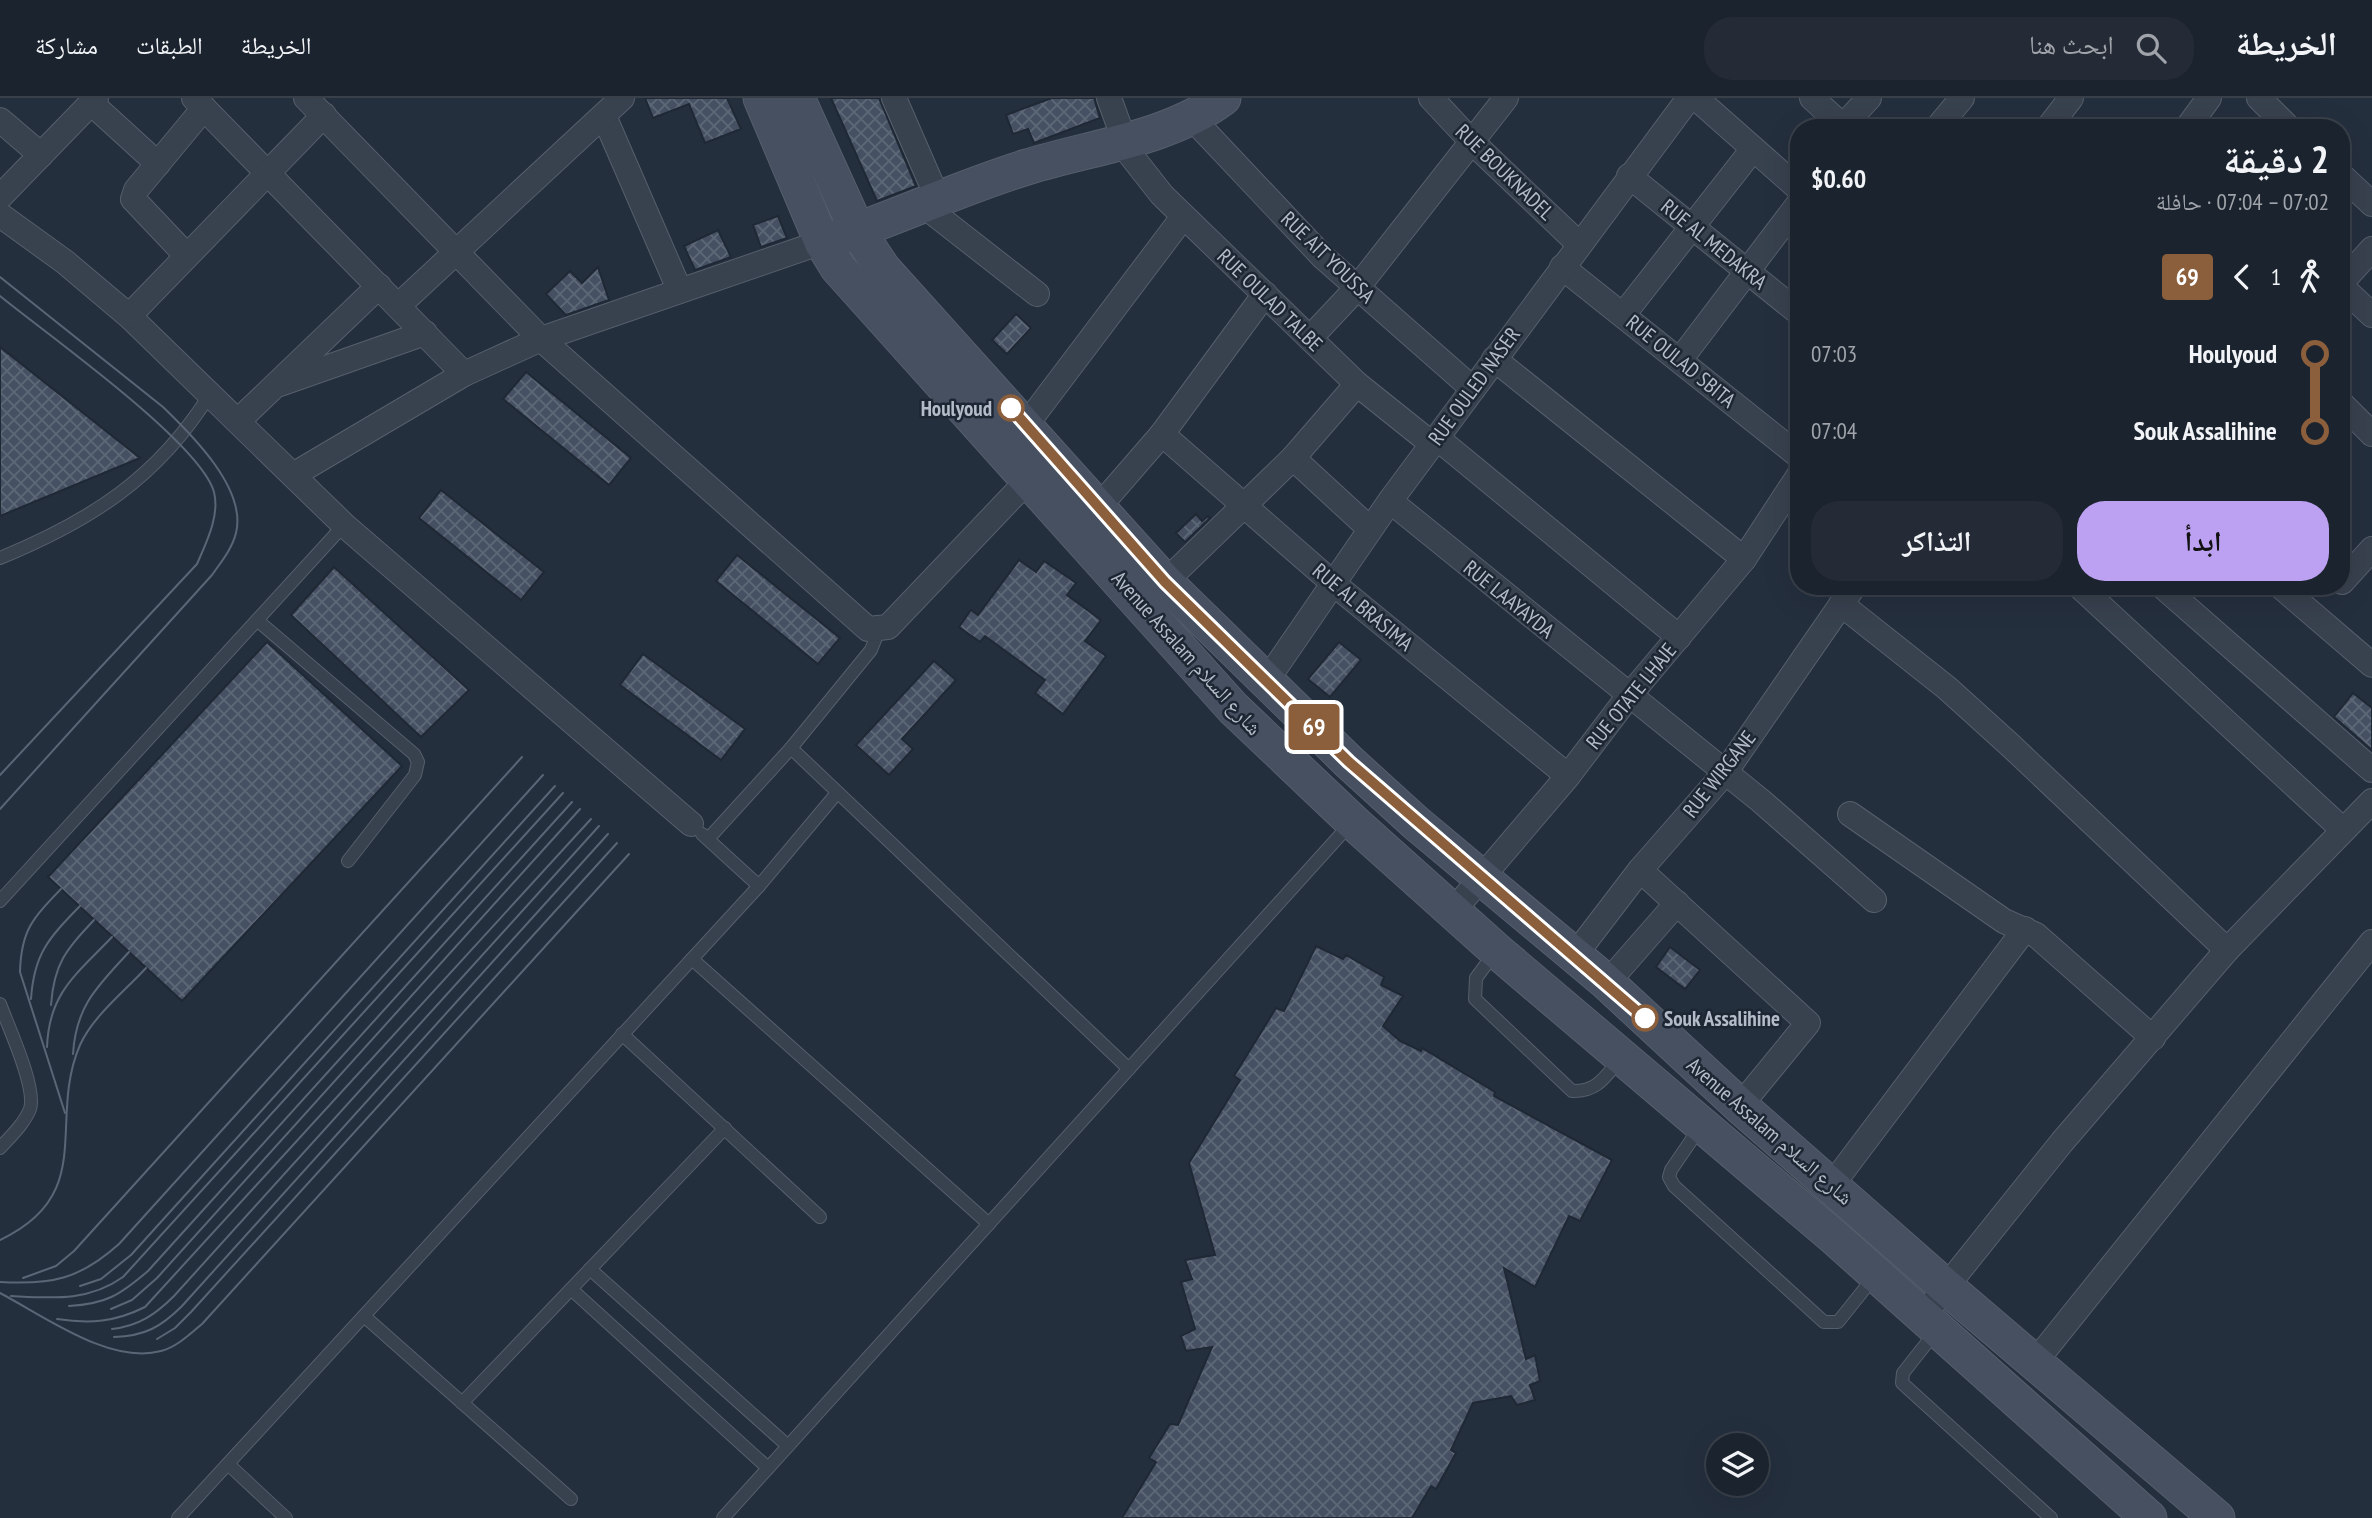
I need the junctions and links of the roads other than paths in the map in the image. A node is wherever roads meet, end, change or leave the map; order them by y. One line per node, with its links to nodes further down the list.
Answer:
1 (622, 98): 20 (street)
2 (761, 98): 45 (street, Avenue Assalam شارع السلام)
3 (797, 98): 44 (street, Avenue Assalam شارع السلام)
4 (894, 98): 38 (street)
5 (1109, 98): 28 (street, RUE OULAD TALBE)
6 (1431, 98): 29 (street, RUE BOUKNADEL)
7 (1506, 98): 29 (street)
8 (1689, 98): 34 (street, RUE OULED NASER)
9 (1696, 98): 30 (street)
10 (1812, 98): 21 (street)
11 (1869, 98): 22 (street)
12 (1962, 98): 23 (street)
13 (2071, 98): 24 (street)
14 (2209, 98): 25 (street)
15 (2259, 98): 26 (street)
16 (93, 101): 31 (street); 32 (street)
17 (199, 103): 32 (street); 33 (street)
18 (1208, 105): 28 (street); 54 (street, RUE AIT YOUSSA)
19 (315, 107): 33 (street); 48 (street)
20 (604, 116): 48 (street); 55 (street)
21 (1835, 119)
22 (1851, 119)
23 (1944, 119)
24 (2055, 119)
25 (2194, 119)
26 (2280, 119)
27 (0, 120): 31 (street)
28 (1126, 140): 38 (street); 42 (street, RUE OULAD TALBE)
29 (1473, 143): 46 (street, RUE BOUKNADEL); 54 (street)
30 (1753, 149): 35 (street); 43 (street)
31 (41, 155): 37 (street)
32 (158, 164): 49 (street)
33 (269, 174): 49 (street); 53 (street)
34 (1629, 176): 43 (street, RUE AL MEDAKRA); 46 (street, RUE OULED NASER)
35 (1790, 181)
36 (2350, 189): 39 (street)
37 (0, 197)
38 (930, 202): 44 (street); 58 (street)
39 (2372, 204)
40 (0, 215): 63 (street)
41 (1790, 215): 51 (street)
42 (1183, 217): 57 (street, RUE OULAD TALBE); 76 (street)
43 (1692, 226): 51 (street, RUE AL MEDAKRA); 61 (street)
44 (857, 230): 45 (street); 76 (street, Avenue Assalam شارع السلام)
45 (822, 242): 55 (street); 83 (street, Avenue Assalam شارع السلام)
46 (1579, 244): 50 (street, RUE OULED NASER)
47 (2372, 249): 52 (street)
48 (456, 250): 60 (street); 66 (street)
49 (186, 255): 63 (street)
50 (1562, 267): 61 (street, RUE OULAD SBITA); 67 (street, RUE OULED NASER)
51 (1748, 270): 59 (street, RUE AL MEDAKRA); 68 (street)
52 (2350, 275)
53 (379, 286): 60 (street); 71 (street)
54 (1357, 288): 65 (street); 72 (street, RUE AIT YOUSSA)
55 (679, 289): 66 (street)
56 (2350, 292): 62 (street)
57 (1265, 294): 65 (street, RUE OULAD TALBE); 77 (street)
58 (1037, 295)
59 (1790, 305)
60 (398, 306): 64 (street)
61 (1623, 315): 68 (street, RUE OULAD SBITA)
62 (2372, 315)
63 (130, 316): 73 (street)
64 (425, 333): 69 (street); 71 (street)
65 (1310, 338): 70 (street, RUE OULAD TALBE)
66 (541, 339): 69 (street); 105 (street)
67 (1494, 359): 72 (street, RUE OULED NASER); 94 (street)
68 (1680, 360): 80 (street, RUE OULAD SBITA)
69 (464, 374): 82 (street)
70 (1357, 384): 79 (street, RUE OULAD TALBE); 81 (street)
71 (273, 387): 75 (street)
72 (1473, 388): 79 (street, RUE OULED NASER)
73 (210, 394): 75 (street); 90 (lane)
74 (2350, 412): 78 (street)
75 (238, 421): 82 (street)
76 (1026, 425): 87 (street, Avenue Assalam شارع السلام)
77 (1162, 434): 86 (street, RUE AL BRASIMA); 87 (street)
78 (2372, 434)
79 (1434, 441): 85 (street, RUE OULED NASER); 106 (street, RUE OULAD TALBE)
80 (1790, 449)
81 (1293, 458): 86 (street); 89 (street)
82 (293, 475): 88 (street)
83 (1030, 478): 105 (street); 117 (street, Avenue Assalam شارع السلام)
84 (1790, 489): 94 (street, RUE OTATE LHAJE)
85 (1390, 501): 89 (street, RUE OULED NASER); 109 (street, RUE LAAYAYDA)
86 (1242, 505): 96 (street); 97 (street, RUE AL BRASIMA)
87 (1097, 509): 96 (street, Avenue Assalam شارع السلام)
88 (344, 525): 104 (lane); 119 (street)
89 (1370, 529): 97 (street, RUE OULED NASER)
90 (26, 547): 91 (lane); 93 (lane)
91 (0, 548)
92 (2372, 549): 95 (street)
93 (0, 558)
94 (1744, 559): 106 (street, RUE OTATE LHAJE)
95 (2350, 573)
96 (1165, 582): 108 (street, Avenue Assalam شارع السلام)
97 (1334, 584): 108 (street, RUE OULED NASER); 113 (street, RUE AL BRASIMA)
98 (1848, 595): 112 (street, RUE WIRGANE); 130 (street)
99 (2089, 595): 118 (street)
100 (2172, 595): 111 (street)
101 (2290, 595): 103 (street)
102 (2329, 595): 103 (street)
103 (2311, 614): 107 (street)
104 (257, 620): 120 (lane); 125 (lane)
105 (879, 630): 110 (lane)
106 (1679, 637): 109 (street, RUE OTATE LHAJE)
107 (2372, 666)
108 (1267, 681): 122 (street, Avenue Assalam شارع السلام)
109 (1629, 697): 112 (street, RUE LAAYAYDA); 113 (street, RUE OTATE LHAJE)
110 (792, 748): 114 (lane); 119 (lane)
111 (2372, 770)
112 (1724, 774): 121 (street, RUE WIRGANE); 124 (street, RUE LAAYAYDA)
113 (1567, 776): 122 (street, RUE OTATE LHAJE)
114 (837, 793): 123 (lane); 140 (lane)
115 (2372, 801): 118 (street)
116 (1850, 814): 128 (street)
117 (1353, 822): 127 (street, Avenue Assalam شارع السلام); 140 (lane)
118 (2342, 829): 130 (street)
119 (699, 832): 123 (lane)
120 (348, 861)
121 (1640, 870): 126 (street); 132 (street, RUE WIRGANE)
122 (1483, 878): 127 (street, RUE OTATE LHAJE); 132 (street, Avenue Assalam شارع السلام)
123 (759, 886): 133 (lane)
124 (1874, 900)
125 (0, 901)
126 (1677, 903): 134 (street); 141 (street)
127 (1454, 910): 131 (street, Avenue Assalam شارع السلام)
128 (2025, 929): 138 (street); 145 (street)
129 (2372, 942): 154 (street)
130 (2227, 950): 138 (street)
131 (1497, 951): 136 (street, Avenue Assalam شارع السلام); 139 (lane)
132 (1575, 955): 134 (street, Avenue Assalam شارع السلام)
133 (692, 959): 137 (lane); 147 (lane)
134 (1605, 981): 136 (street); 141 (street, Avenue Assalam شارع السلام)
135 (0, 1004): 144 (lane)
136 (1574, 1015): 139 (street, Avenue Assalam شارع السلام)
137 (622, 1034): 143 (lane); 152 (lane)
138 (2153, 1038): 150 (street)
139 (1622, 1056): 142 (street, Avenue Assalam شارع السلام)
140 (1129, 1069): 147 (lane)
141 (1740, 1106): 145 (street, Avenue Assalam شارع السلام)
142 (1701, 1126): 149 (street, Avenue Assalam شارع السلام); 149 (lane)
143 (725, 1128): 146 (lane); 148 (lane)
144 (0, 1148)
145 (1832, 1185): 150 (street, Avenue Assalam شارع السلام)
146 (820, 1217)
147 (989, 1224): 156 (lane)
148 (590, 1269): 151 (lane); 156 (lane)
149 (1876, 1275): 153 (street, Avenue Assalam شارع السلام)
150 (1946, 1287): 153 (street); 154 (street, Avenue Assalam شارع السلام)
151 (571, 1289): 155 (lane); 158 (lane)
152 (364, 1316): 155 (lane); 157 (lane)
153 (1930, 1324): 163 (lane); 164 (street, Avenue Assalam شارع السلام)
154 (2035, 1362): 165 (street, Avenue Assalam شارع السلام)
155 (462, 1403): 159 (lane)
156 (788, 1446): 158 (lane)
157 (228, 1464): 160 (lane); 161 (lane)
158 (768, 1468): 162 (lane)
159 (572, 1499)
160 (178, 1518)
161 (286, 1518)
162 (723, 1518)
163 (2051, 1518)
164 (2149, 1518)
165 (2217, 1518)

